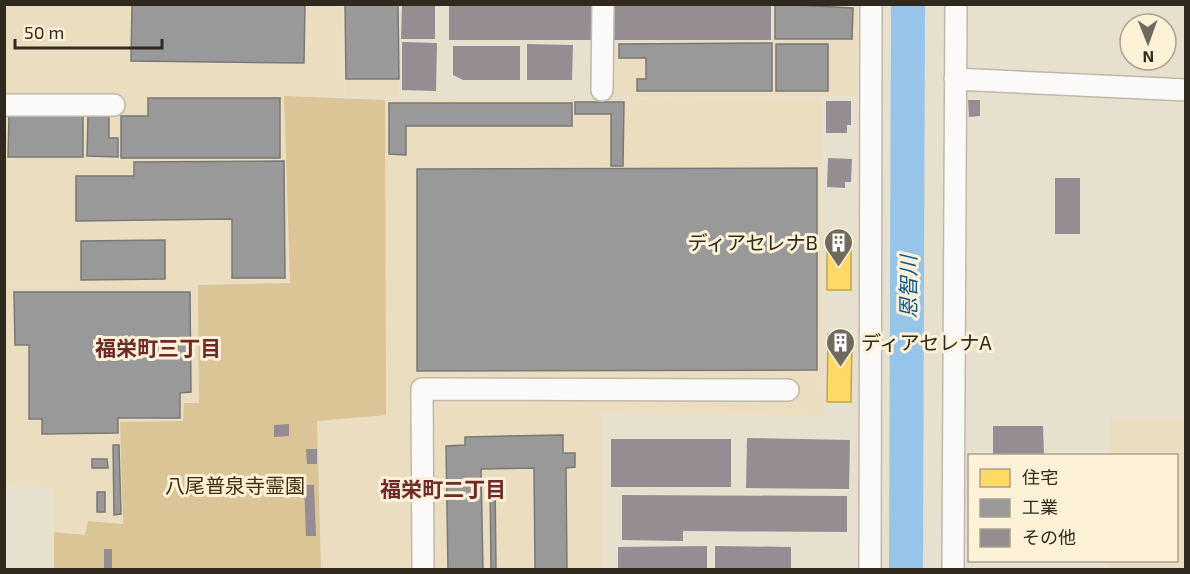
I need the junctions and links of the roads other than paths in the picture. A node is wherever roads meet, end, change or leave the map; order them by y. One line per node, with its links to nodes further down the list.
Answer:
1 (603, 4): 5 (street)
2 (871, 4): 11 (street)
3 (956, 4): 4 (street)
4 (955, 79): 6 (street); 12 (street)
5 (602, 90)
6 (1185, 90)
7 (4, 105): 8 (street)
8 (114, 105)
9 (788, 390): 10 (street)
10 (423, 570)
11 (870, 570)
12 (953, 570)

